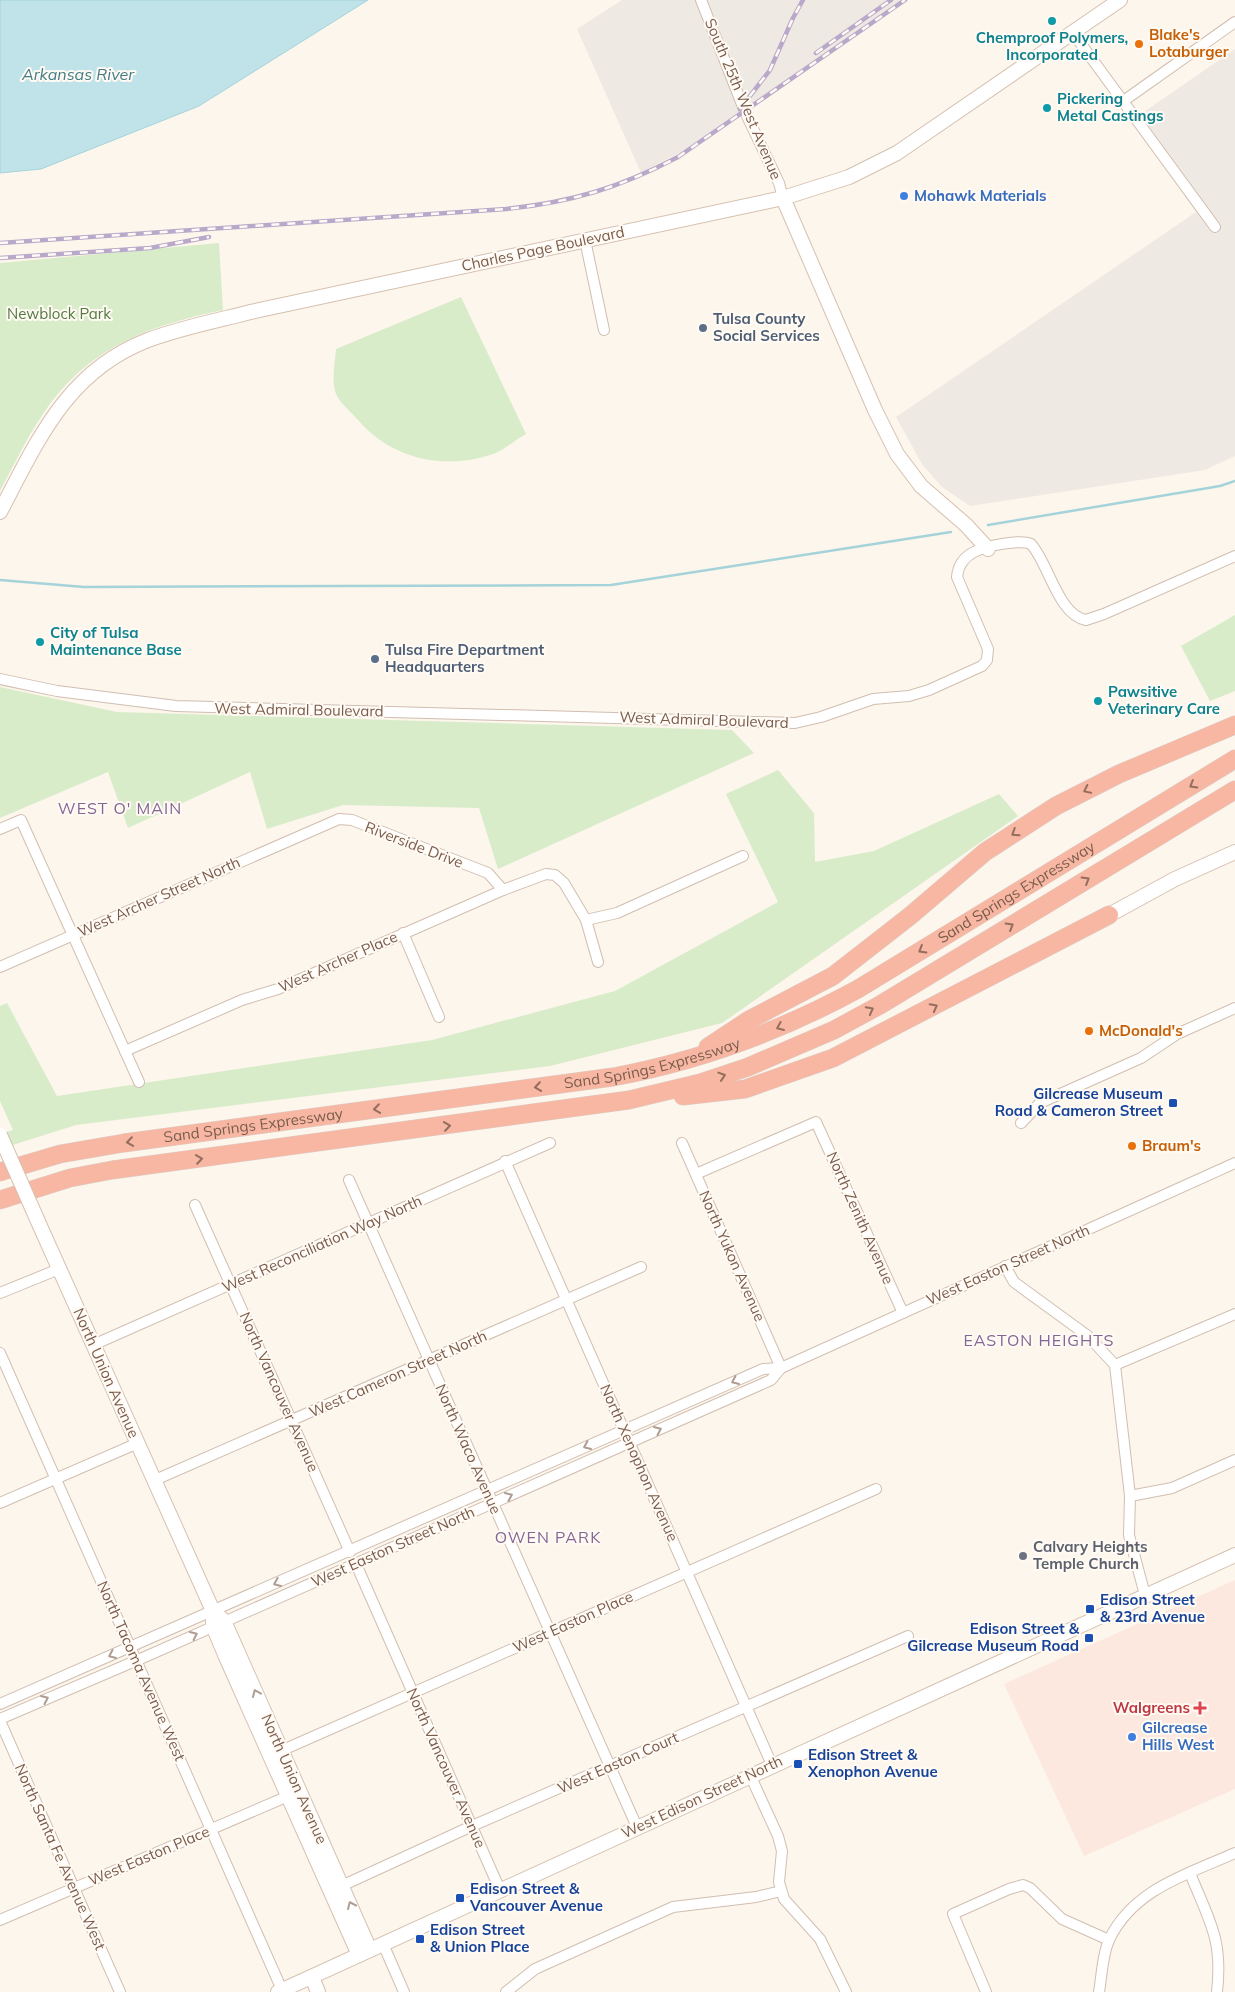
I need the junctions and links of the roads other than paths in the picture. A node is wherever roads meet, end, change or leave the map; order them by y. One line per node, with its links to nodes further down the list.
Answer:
1 (701, 0): 6 (street, South 25th West Avenue)
2 (1120, 0): 4 (main road, Charles Page Boulevard)
3 (1235, 22): 5 (street)
4 (1072, 33): 5 (street); 6 (main road, Charles Page Boulevard)
5 (1122, 102): 7 (street)
6 (783, 198): 8 (main road, Charles Page Boulevard); 11 (main road)
7 (1215, 227)
8 (585, 240): 9 (street); 10 (main road, Charles Page Boulevard)
9 (604, 330)
10 (0, 512)
11 (988, 549): 12 (street, West Admiral Boulevard); 13 (street, West Admiral Boulevard)
12 (1235, 556)
13 (0, 679)
14 (1235, 725): 31 (highway, one-way to 31)
15 (1235, 759): 31 (highway, Sand Springs Expressway, one-way to 31)
16 (1235, 790): 33 (highway, Sand Springs Expressway, one-way to 16)
17 (318, 827): 21 (street, Riverside Drive); 25 (street, West Archer Street North)
18 (0, 829): 25 (street)
19 (1235, 852): 22 (main road)
20 (743, 856): 23 (street)
21 (503, 890): 23 (street, West Archer Place); 24 (street, West Archer Place)
22 (1103, 919): 33 (highway, one-way to 22)
23 (586, 920): 26 (street)
24 (403, 933): 29 (street); 30 (street, West Archer Place)
25 (73, 934): 27 (street, West Archer Street North); 30 (street)
26 (598, 962)
27 (0, 967)
28 (1235, 1008): 34 (street)
29 (439, 1017)
30 (125, 1051): 32 (street)
31 (689, 1059): 40 (highway, Sand Springs Expressway, one-way to 40)
32 (139, 1082)
33 (607, 1104): 43 (highway, Sand Springs Expressway, one-way to 33)
34 (1022, 1123)
35 (0, 1135): 48 (main road, North Union Avenue, bridge)
36 (550, 1143): 38 (street, West Reconciliation Way North)
37 (682, 1143): 41 (street, North Yukon Avenue)
38 (505, 1161): 45 (street, West Reconciliation Way North); 51 (street, North Xenophon Avenue)
39 (1235, 1163): 46 (street, West Easton Street North)
40 (0, 1172)
41 (696, 1174): 52 (street, North Zenith Avenue); 58 (street, North Yukon Avenue)
42 (349, 1180): 45 (street, North Waco Avenue)
43 (0, 1200)
44 (195, 1205): 49 (street, North Vancouver Avenue)
45 (368, 1224): 49 (street, West Reconciliation Way North); 56 (street, North Waco Avenue)
46 (1005, 1266): 52 (street, West Easton Street North); 57 (street)
47 (642, 1267): 51 (street, West Cameron Street North)
48 (59, 1269): 50 (street); 54 (main road, North Union Avenue)
49 (231, 1285): 54 (street, West Reconciliation Way North); 59 (street, North Vancouver Avenue)
50 (0, 1294)
51 (566, 1300): 56 (street, West Cameron Street North); 60 (street, North Xenophon Avenue)
52 (903, 1314): 58 (street, West Easton Street North)
53 (1235, 1314): 57 (street)
54 (93, 1345): 61 (main road, North Union Avenue)
55 (0, 1353): 64 (street, North Tacoma Avenue West)
56 (429, 1359): 59 (street, West Cameron Street North); 67 (street, North Waco Avenue)
57 (1115, 1366): 68 (street)
58 (782, 1368): 60 (street, West Easton Street North, one-way to 60); 62 (street, West Easton Street North, one-way to 58)
59 (292, 1421): 65 (street, West Cameron Street North); 72 (street, North Vancouver Avenue)
60 (624, 1430): 62 (street, North Xenophon Avenue); 67 (street, West Easton Street North, one-way to 67)
61 (138, 1443): 64 (street); 65 (main road, North Union Avenue)
62 (630, 1443): 70 (street, West Easton Street North, one-way to 62); 78 (street, North Xenophon Avenue)
63 (1235, 1460): 68 (street)
64 (56, 1478): 69 (street); 84 (street, North Tacoma Avenue West)
65 (154, 1480): 80 (main road, North Union Avenue)
66 (876, 1488): 78 (street, West Easton Place)
67 (487, 1491): 70 (street, North Waco Avenue); 71 (street, West Easton Street North)
68 (1130, 1496): 79 (street)
69 (0, 1503)
70 (492, 1503): 75 (street, West Easton Street North); 82 (street, North Waco Avenue)
71 (363, 1546): 72 (street, West Easton Street North); 75 (street)
72 (350, 1552): 74 (street, West Easton Street North)
73 (1235, 1555): 79 (main road, West Edison Street North)
74 (338, 1557): 77 (street); 80 (street, West Easton Street North, one-way to 80)
75 (369, 1558): 76 (street, West Easton Street North)
76 (356, 1564): 77 (street, West Easton Street North); 86 (street, North Vancouver Avenue)
77 (344, 1569): 81 (street, West Easton Street North)
78 (687, 1572): 82 (street, West Easton Place); 88 (street, North Xenophon Avenue)
79 (1145, 1595): 91 (main road, West Edison Street North)
80 (212, 1611): 81 (main road, North Union Avenue); 84 (street, West Easton Street North)
81 (219, 1624): 85 (street, West Easton Street North, one-way to 81); 90 (main road, North Union Avenue)
82 (548, 1633): 86 (street, West Easton Place); 92 (street, North Waco Avenue)
83 (908, 1636): 88 (street, West Easton Court)
84 (130, 1647): 85 (street, North Tacoma Avenue West); 87 (street, West Easton Street North, one-way to 87)
85 (136, 1661): 89 (street, West Easton Street North, one-way to 85); 97 (street, North Tacoma Avenue West)
86 (413, 1693): 90 (street, West Easton Place); 95 (street, North Vancouver Avenue)
87 (0, 1704)
88 (746, 1707): 91 (street, North Xenophon Avenue); 92 (street, West Easton Court)
89 (0, 1720): 100 (street, North Santa Fe Avenue West)
90 (275, 1753): 94 (main road, North Union Avenue)
91 (772, 1765): 93 (main road, West Edison Street North)
92 (610, 1768): 95 (street, West Easton Court); 96 (street, North Waco Avenue)
93 (750, 1775): 96 (main road, West Edison Street North); 103 (street)
94 (294, 1794): 97 (street, West Easton Place); 101 (main road, North Union Avenue)
95 (472, 1826): 101 (street, West Easton Court); 102 (street, North Vancouver Avenue)
96 (637, 1827): 102 (main road, West Edison Street North)
97 (211, 1829): 100 (street, West Easton Place); 108 (street, North Tacoma Avenue West)
98 (1235, 1853): 99 (street)
99 (1190, 1873): 105 (street); 116 (street)
100 (74, 1888): 104 (street, West Easton Place); 109 (street, North Santa Fe Avenue West)
101 (336, 1889): 106 (main road, North Union Avenue)
102 (500, 1890): 106 (main road, West Edison Street North)
103 (781, 1891): 112 (street); 113 (street)
104 (0, 1920)
105 (1109, 1940): 114 (street); 115 (street)
106 (371, 1950): 107 (main road, West Edison Street North); 111 (street)
107 (312, 1977): 108 (main road, West Edison Street North); 110 (main road)
108 (280, 1991)
109 (120, 1992)
110 (318, 1992)
111 (404, 1992)
112 (506, 1992)
113 (846, 1992)
114 (986, 1992)
115 (1099, 1992)
116 (1216, 1992)

